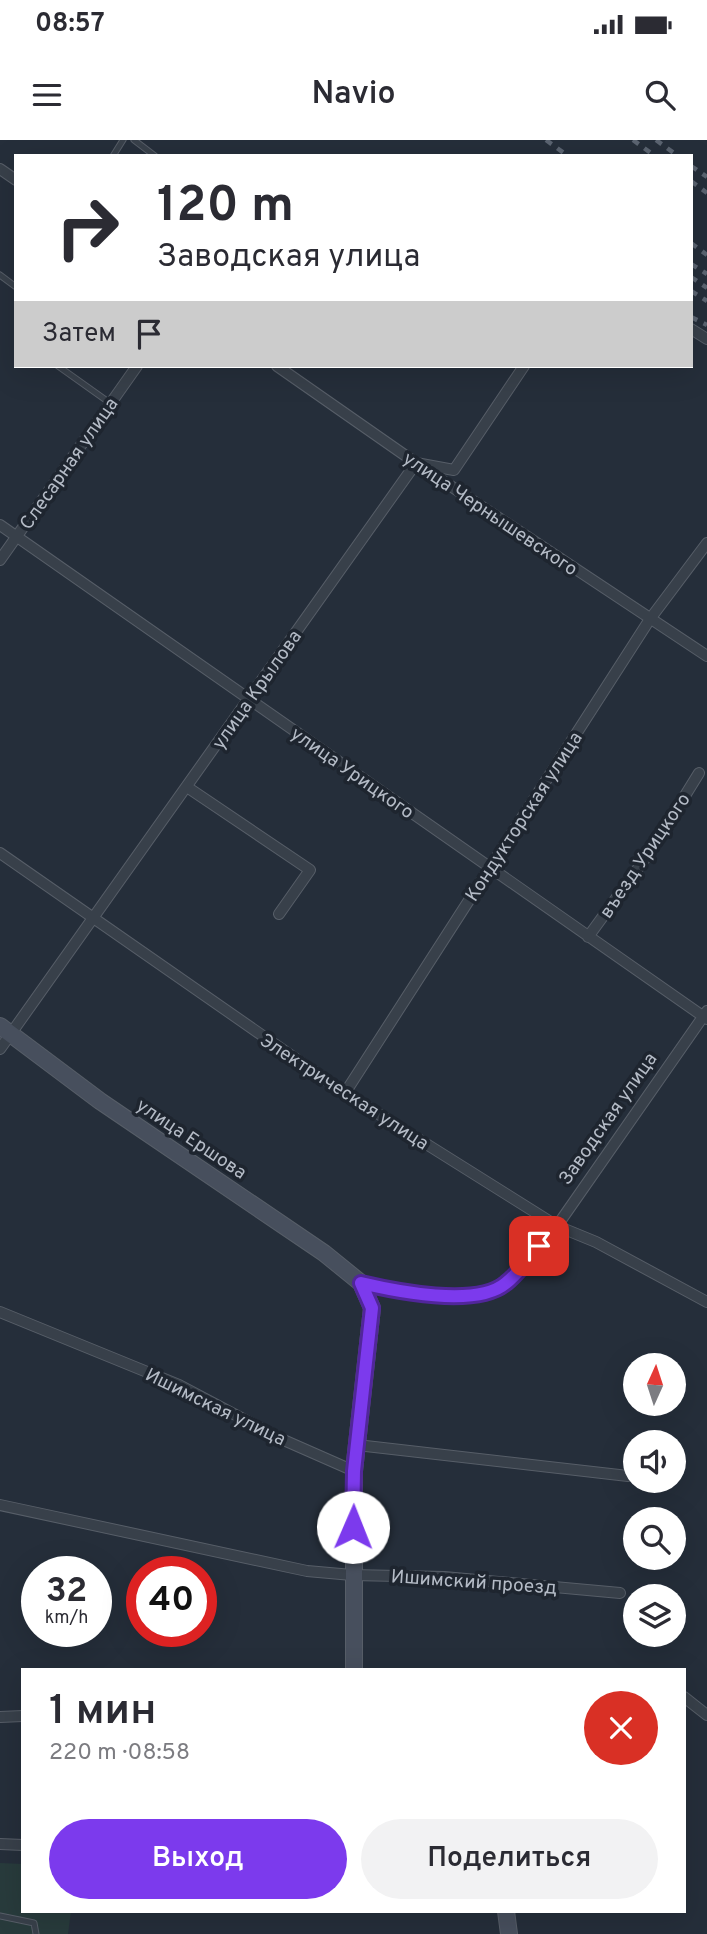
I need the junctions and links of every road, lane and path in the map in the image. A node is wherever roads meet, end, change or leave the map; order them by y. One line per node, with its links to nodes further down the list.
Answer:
1 (134, 140): 2 (lane)
2 (152, 154)
3 (61, 368): 7 (lane)
4 (136, 368): 7 (street, Слесарная улица)
5 (280, 368): 8 (street, улица Чернышевского)
6 (523, 368): 8 (street)
7 (110, 403): 10 (street, Слесарная улица)
8 (416, 463): 13 (street, улица Чернышевского); 15 (street, улица Крылова)
9 (0, 525): 10 (street, улица Урицкого)
10 (17, 537): 12 (street, Слесарная улица); 15 (street, улица Урицкого)
11 (707, 543): 13 (street, Кондукторская улица)
12 (0, 560)
13 (650, 619): 14 (street, улица Чернышевского); 19 (street, Кондукторская улица)
14 (707, 656)
15 (250, 698): 17 (street, улица Крылова); 19 (street, улица Урицкого)
16 (699, 773): 22 (street, въезд Урицкого)
17 (187, 787): 20 (street); 21 (street, улица Крылова)
18 (0, 853): 21 (street, Электрическая улица)
19 (489, 869): 22 (street, улица Урицкого); 26 (street, Кондукторская улица)
20 (279, 914)
21 (93, 921): 24 (street, улица Крылова); 26 (street, Электрическая улица)
22 (588, 937): 23 (street, улица Урицкого)
23 (706, 1016): 27 (street, Заводская улица)
24 (5, 1029): 25 (street, улица Крылова); 28 (street, улица Ершова)
25 (0, 1049)
26 (345, 1093): 27 (street, Электрическая улица)
27 (556, 1226): 28 (street, Заводская улица); 29 (street, Электрическая улица)
28 (361, 1283): 31 (street)
29 (707, 1301)
30 (0, 1312): 32 (street, Ишимская улица)
31 (357, 1445): 32 (street); 33 (street)
32 (354, 1471): 35 (street)
33 (623, 1475)
34 (0, 1505): 35 (street, Ишимский проезд)
35 (352, 1575): 36 (street, Ишимский проезд); 37 (street)
36 (620, 1593)
37 (354, 1668)
38 (686, 1699): 39 (street)
39 (707, 1715)
40 (21, 1716): 41 (street)
41 (0, 1717)
42 (0, 1844): 43 (street)
43 (21, 1845)
44 (506, 1913): 47 (street)
45 (0, 1916): 46 (lane)
46 (36, 1934)
47 (509, 1934)

